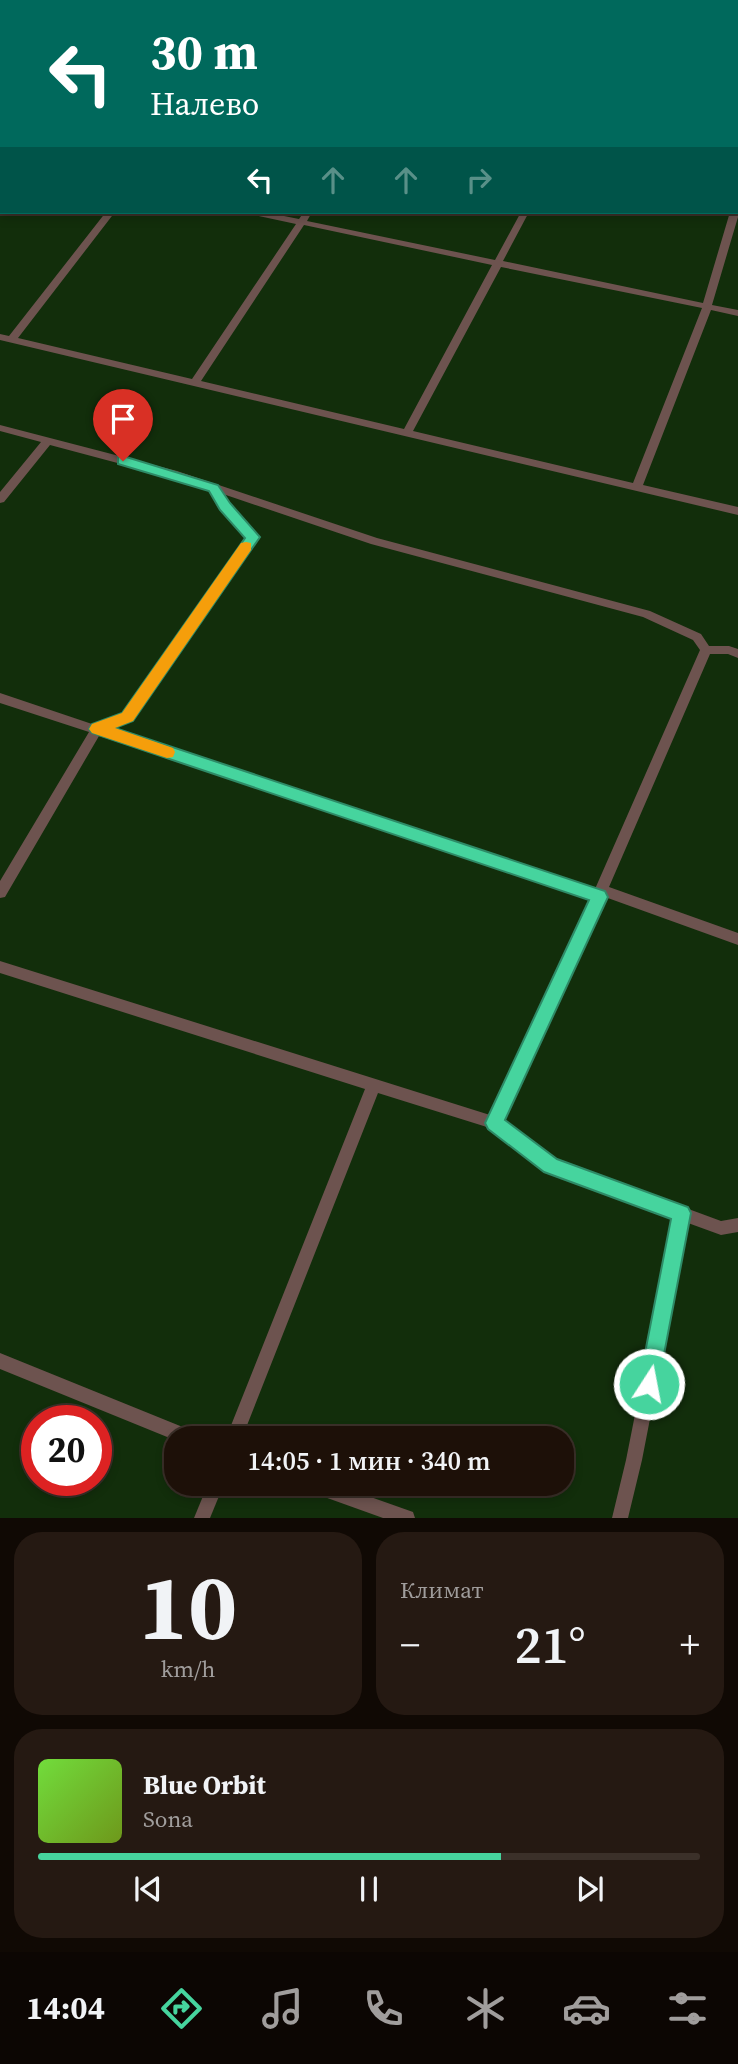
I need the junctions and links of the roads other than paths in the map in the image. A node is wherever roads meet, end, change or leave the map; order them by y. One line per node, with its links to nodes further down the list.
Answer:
1 (108, 214): 10 (lane)
2 (262, 214): 6 (lane)
3 (307, 214): 6 (lane)
4 (524, 214): 7 (lane)
5 (734, 214): 8 (lane)
6 (302, 222): 7 (lane); 11 (lane)
7 (498, 263): 8 (lane); 13 (lane)
8 (707, 307): 9 (lane); 15 (lane)
9 (738, 313)
10 (6, 339): 11 (lane)
11 (195, 383): 13 (lane)
12 (0, 428): 14 (lane)
13 (407, 433): 15 (lane)
14 (48, 440): 16 (lane); 17 (lane)
15 (637, 487): 18 (lane)
16 (214, 488): 19 (lane); 22 (lane)
17 (0, 499)
18 (738, 511)
19 (706, 650): 20 (lane); 24 (lane)
20 (738, 654)
21 (0, 698): 22 (lane)
22 (97, 729): 23 (lane); 24 (lane)
23 (0, 893)
24 (601, 893): 25 (lane); 28 (lane)
25 (738, 939)
26 (0, 967): 27 (lane)
27 (374, 1085): 28 (lane); 32 (lane)
28 (494, 1123): 29 (lane)
29 (682, 1213): 30 (lane); 38 (lane)
30 (738, 1225)
31 (0, 1361): 33 (lane)
32 (239, 1426)
33 (164, 1428)
34 (211, 1496): 36 (lane)
35 (345, 1496): 37 (lane)
36 (202, 1518)
37 (407, 1518)
38 (620, 1518)

